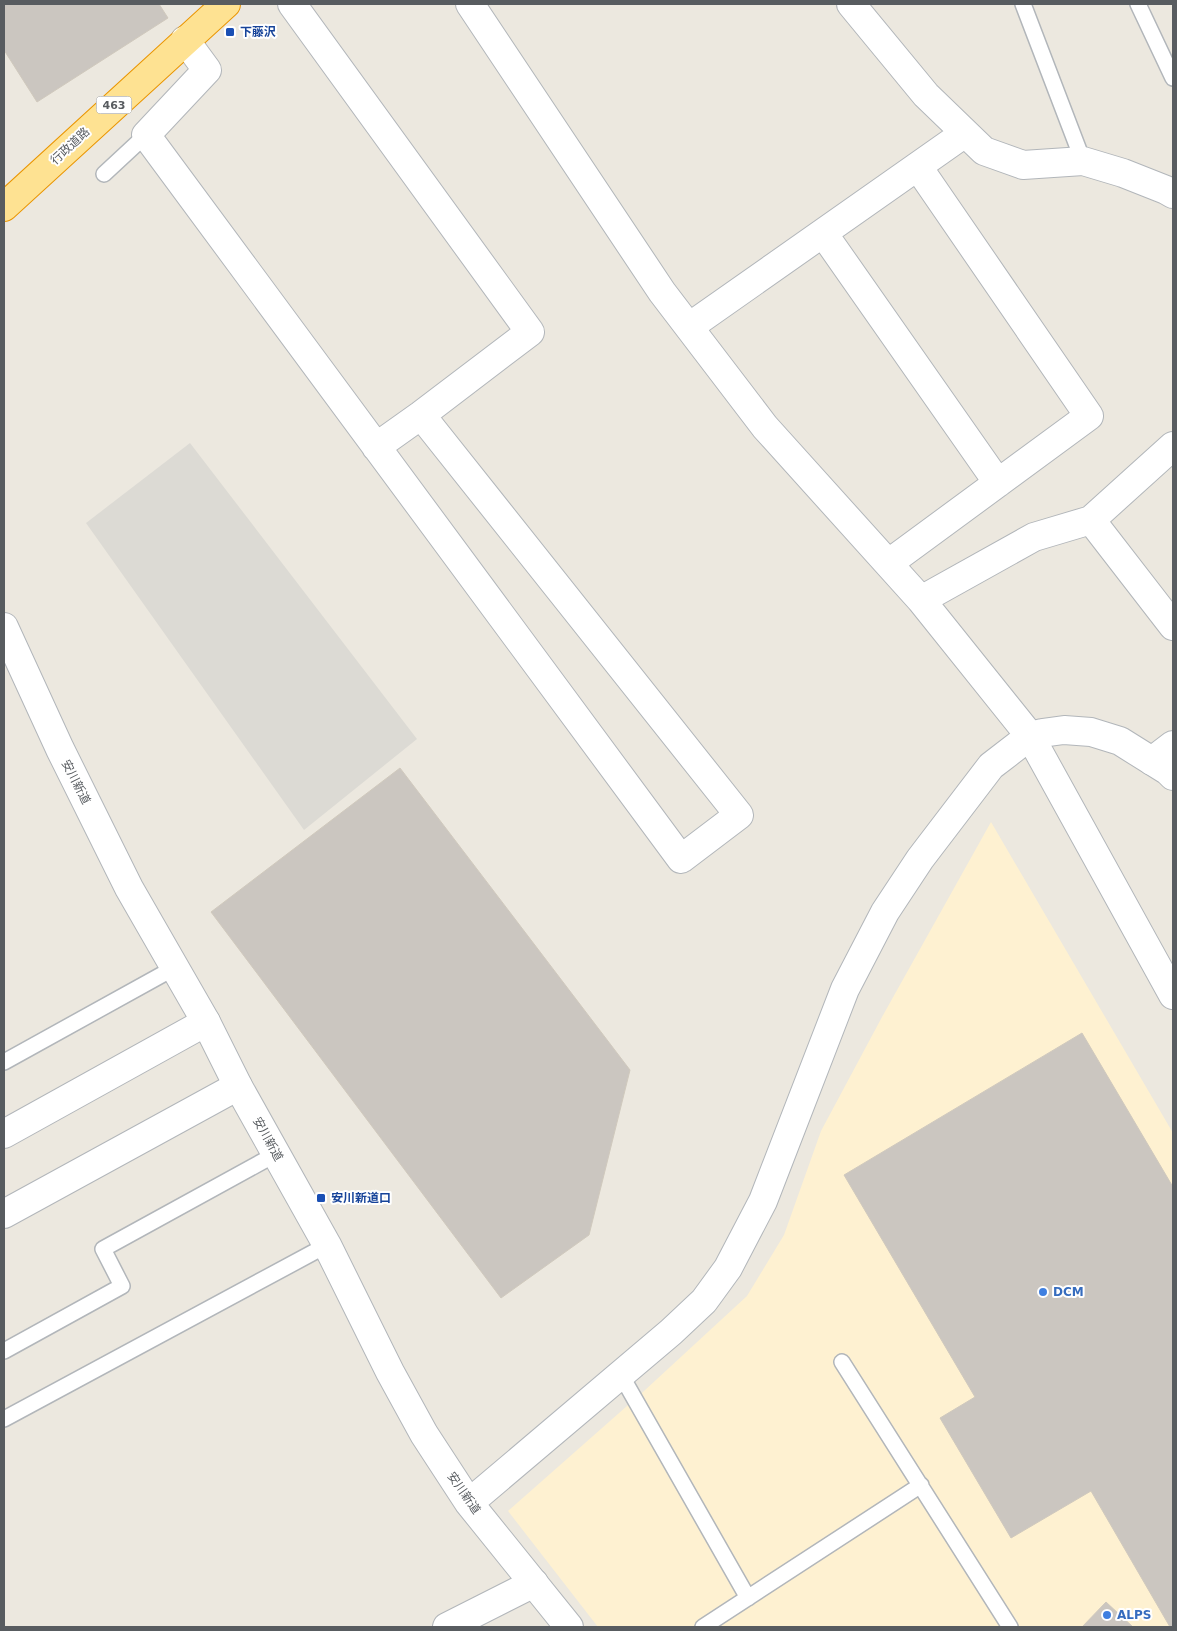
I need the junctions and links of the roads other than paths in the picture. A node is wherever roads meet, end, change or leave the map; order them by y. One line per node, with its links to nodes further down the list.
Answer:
1 (292, 4): 18 (street)
2 (470, 4): 17 (street)
3 (851, 4): 9 (street)
4 (1023, 4): 11 (lane)
5 (1138, 4): 8 (lane)
6 (223, 5): 7 (highway, 行政道路 / 463)
7 (185, 40): 10 (street); 15 (highway, 行政道路 / 463)
8 (1173, 78)
9 (965, 133): 11 (street); 12 (street)
10 (146, 135): 13 (lane); 20 (street)
11 (1083, 161): 14 (street)
12 (918, 167): 16 (street); 21 (street)
13 (104, 174)
14 (1171, 189)
15 (4, 207)
16 (822, 233): 17 (street); 21 (street)
17 (689, 326): 23 (street)
18 (421, 415): 20 (street); 20 (street)
19 (1173, 446): 22 (street)
20 (376, 447)
21 (998, 483): 23 (street)
22 (1091, 520): 24 (street); 25 (street)
23 (889, 563): 24 (street)
24 (921, 600): 27 (street)
25 (1173, 626)
26 (4, 627): 29 (street, 安川新道)
27 (1030, 736): 28 (street); 30 (street); 40 (street)
28 (1166, 761)
29 (174, 968): 31 (street, 安川新道); 32 (lane)
30 (1173, 995)
31 (206, 1022): 33 (street, 安川新道); 34 (street)
32 (4, 1062)
33 (238, 1086): 35 (street, 安川新道); 36 (street)
34 (4, 1134)
35 (276, 1154): 37 (street, 安川新道); 38 (lane)
36 (4, 1214)
37 (327, 1246): 41 (lane); 43 (street, 安川新道)
38 (4, 1351)
39 (842, 1362): 42 (lane)
40 (621, 1375): 43 (street); 45 (lane)
41 (4, 1419)
42 (921, 1485): 45 (lane); 49 (lane)
43 (469, 1503): 44 (street, 安川新道)
44 (534, 1583): 46 (street); 47 (street, 安川新道)
45 (748, 1598): 48 (lane)
46 (447, 1627)
47 (569, 1627)
48 (703, 1627)
49 (1010, 1627)

